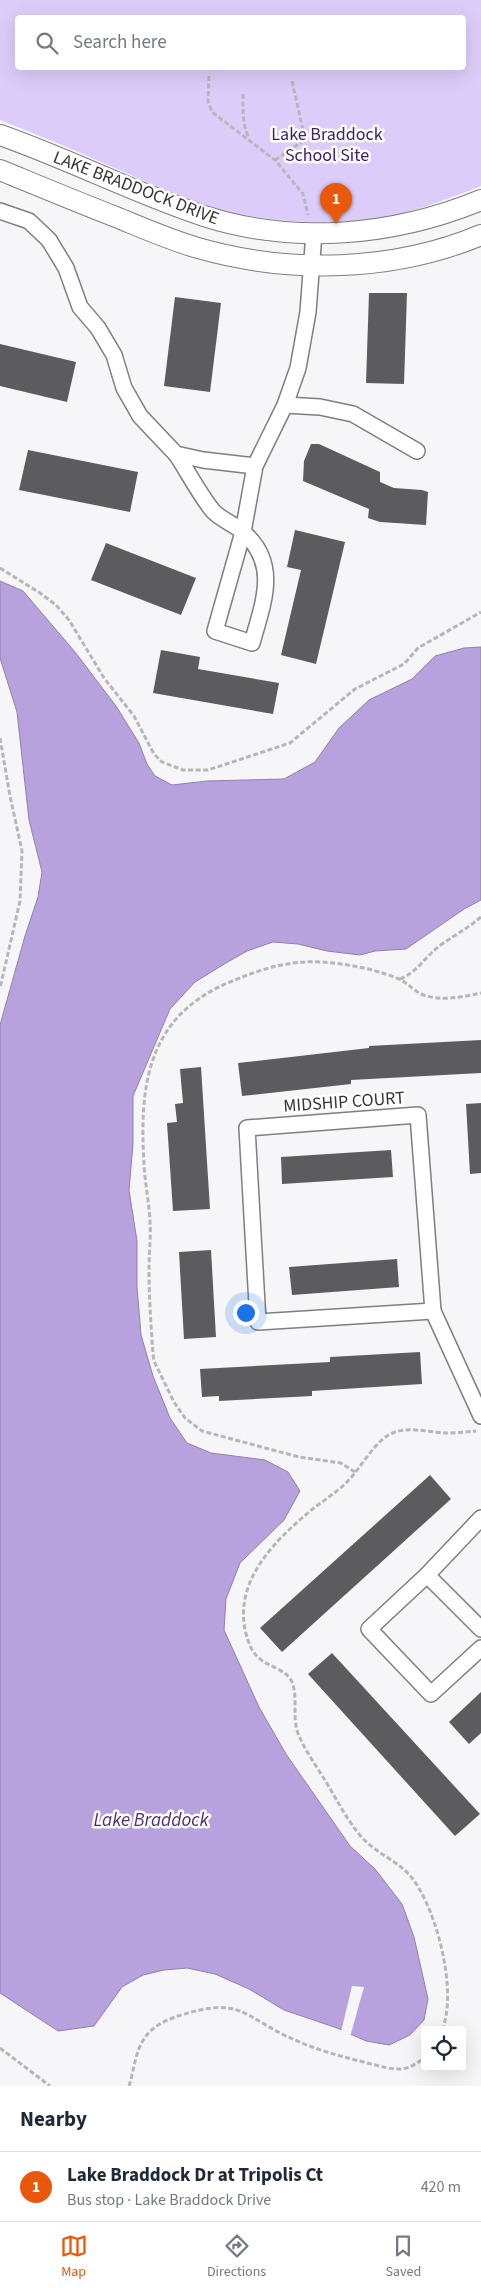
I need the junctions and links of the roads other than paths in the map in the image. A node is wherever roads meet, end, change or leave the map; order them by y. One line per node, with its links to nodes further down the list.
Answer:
1 (0, 136): 5 (street, LAKE BRADDOCK DRIVE)
2 (0, 170): 7 (street, LAKE BRADDOCK DRIVE)
3 (481, 200): 5 (street, LAKE BRADDOCK DRIVE)
4 (0, 210): 10 (street)
5 (310, 233): 7 (street)
6 (481, 236): 7 (street, LAKE BRADDOCK DRIVE)
7 (312, 264): 8 (street)
8 (285, 404): 9 (street); 11 (street)
9 (417, 451)
10 (176, 454): 11 (street); 12 (street)
11 (255, 466): 12 (street)
12 (243, 532): 12 (street)
13 (433, 1311): 13 (street, MIDSHIP COURT); 14 (street)
14 (481, 1416)
15 (481, 1518): 16 (street)
16 (427, 1575): 17 (street); 18 (street)
17 (481, 1629)
18 (481, 1648)

